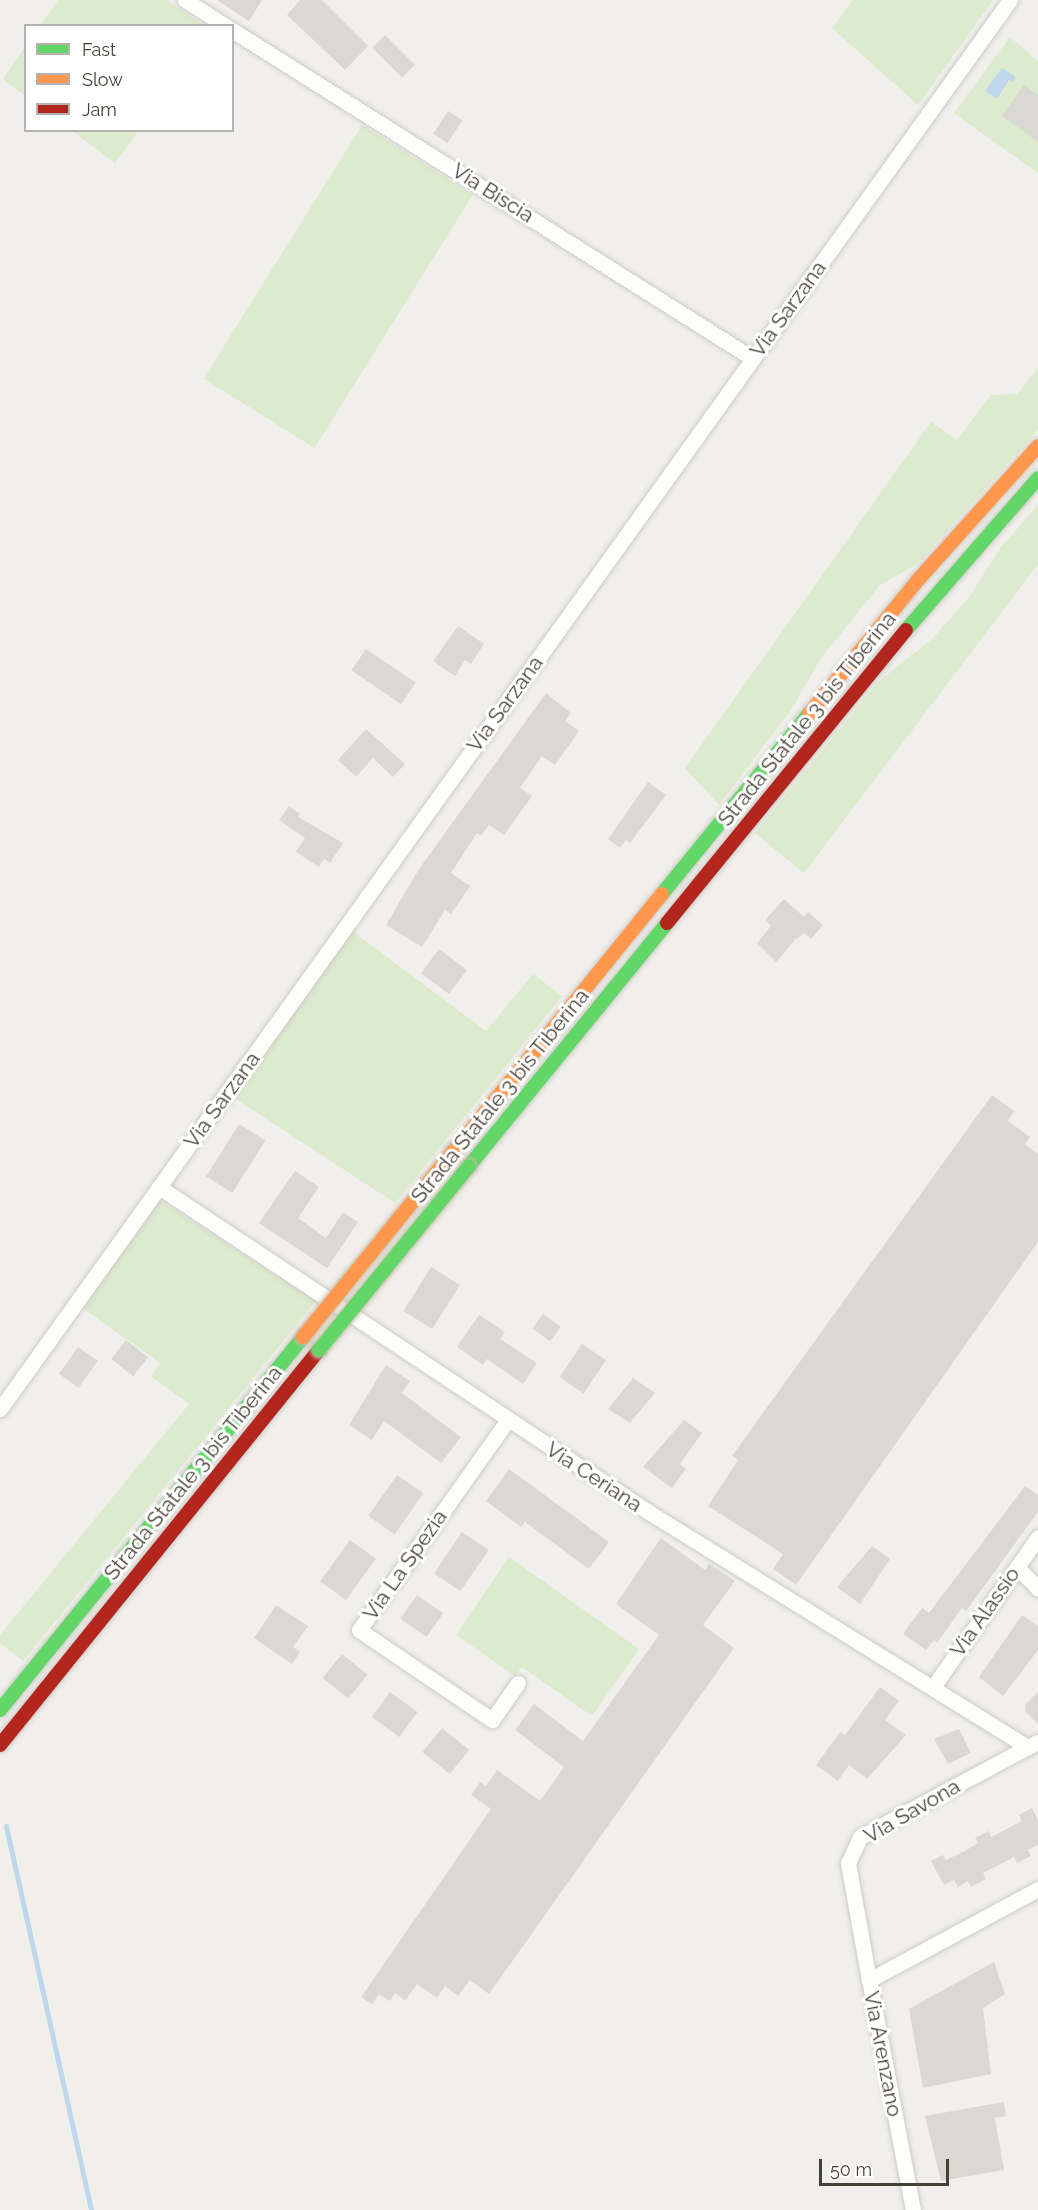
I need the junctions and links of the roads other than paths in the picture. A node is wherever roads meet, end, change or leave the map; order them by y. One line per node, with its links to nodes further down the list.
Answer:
1 (184, 0): 3 (street)
2 (1010, 0): 5 (street, Via Sarzana)
3 (223, 24)
4 (234, 31): 5 (street, Via Biscia)
5 (752, 358): 8 (street, Via Sarzana)
6 (1038, 446): 16 (highway, Strada Statale 3 bis Tiberina, bridge)
7 (1038, 478): 18 (highway, Strada Statale 3 bis Tiberina, bridge)
8 (159, 1187): 9 (street, Via Sarzana); 10 (street, Via Ceriana)
9 (0, 1409)
10 (507, 1421): 14 (street, Via La Spezia); 15 (street, Via Ceriana)
11 (1038, 1537): 12 (street, Via Alassio)
12 (1017, 1567): 13 (street); 15 (street, Via Alassio)
13 (1038, 1589)
14 (518, 1683)
15 (933, 1687): 17 (street, Via Ceriana)
16 (0, 1710)
17 (1033, 1744): 20 (street, Via Savona)
18 (0, 1745)
19 (1038, 1889): 20 (street, Via Arenzano)
20 (868, 1980): 21 (street, Via Arenzano)
21 (913, 2210)

